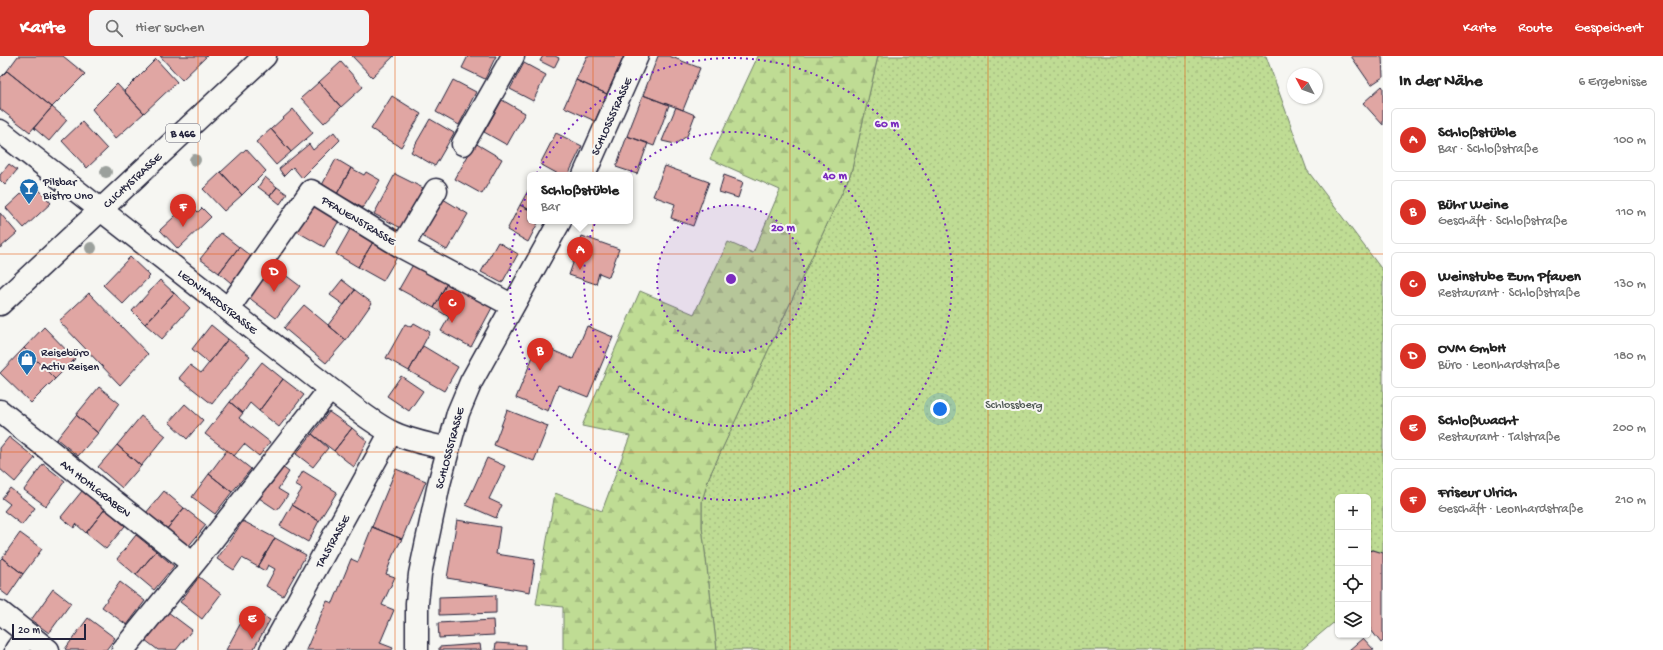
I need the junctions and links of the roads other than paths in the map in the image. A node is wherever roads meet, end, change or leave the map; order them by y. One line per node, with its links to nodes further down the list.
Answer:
1 (265, 56): 8 (street, CLICHYSTRASSE / B 466)
2 (513, 56): 5 (street)
3 (637, 56): 6 (street, SCHLOSSSTRASSE)
4 (0, 131): 8 (street, LEONHARDSTRASSE)
5 (463, 144)
6 (585, 172)
7 (436, 190): 10 (street)
8 (100, 209): 11 (street, CLICHYSTRASSE / B 466); 13 (street, LEONHARDSTRASSE)
9 (558, 224): 12 (street, SCHLOSSSTRASSE)
10 (402, 247): 12 (street, PFAUENSTRASSE); 13 (street, PFAUENSTRASSE)
11 (0, 304)
12 (513, 306): 17 (street, SCHLOSSSTRASSE)
13 (228, 309): 14 (street, LEONHARDSTRASSE)
14 (330, 389): 16 (street, LEONHARDSTRASSE); 18 (street)
15 (0, 411): 18 (street, AM HOHLGRABEN)
16 (391, 432): 17 (street, LEONHARDSTRASSE); 23 (street, TALSTRASSE)
17 (448, 449): 24 (street, SCHLOSSSTRASSE)
18 (193, 564): 22 (street)
19 (0, 612): 20 (street)
20 (22, 642): 21 (street)
21 (48, 650)
22 (124, 650)
23 (271, 650)
24 (418, 650)

